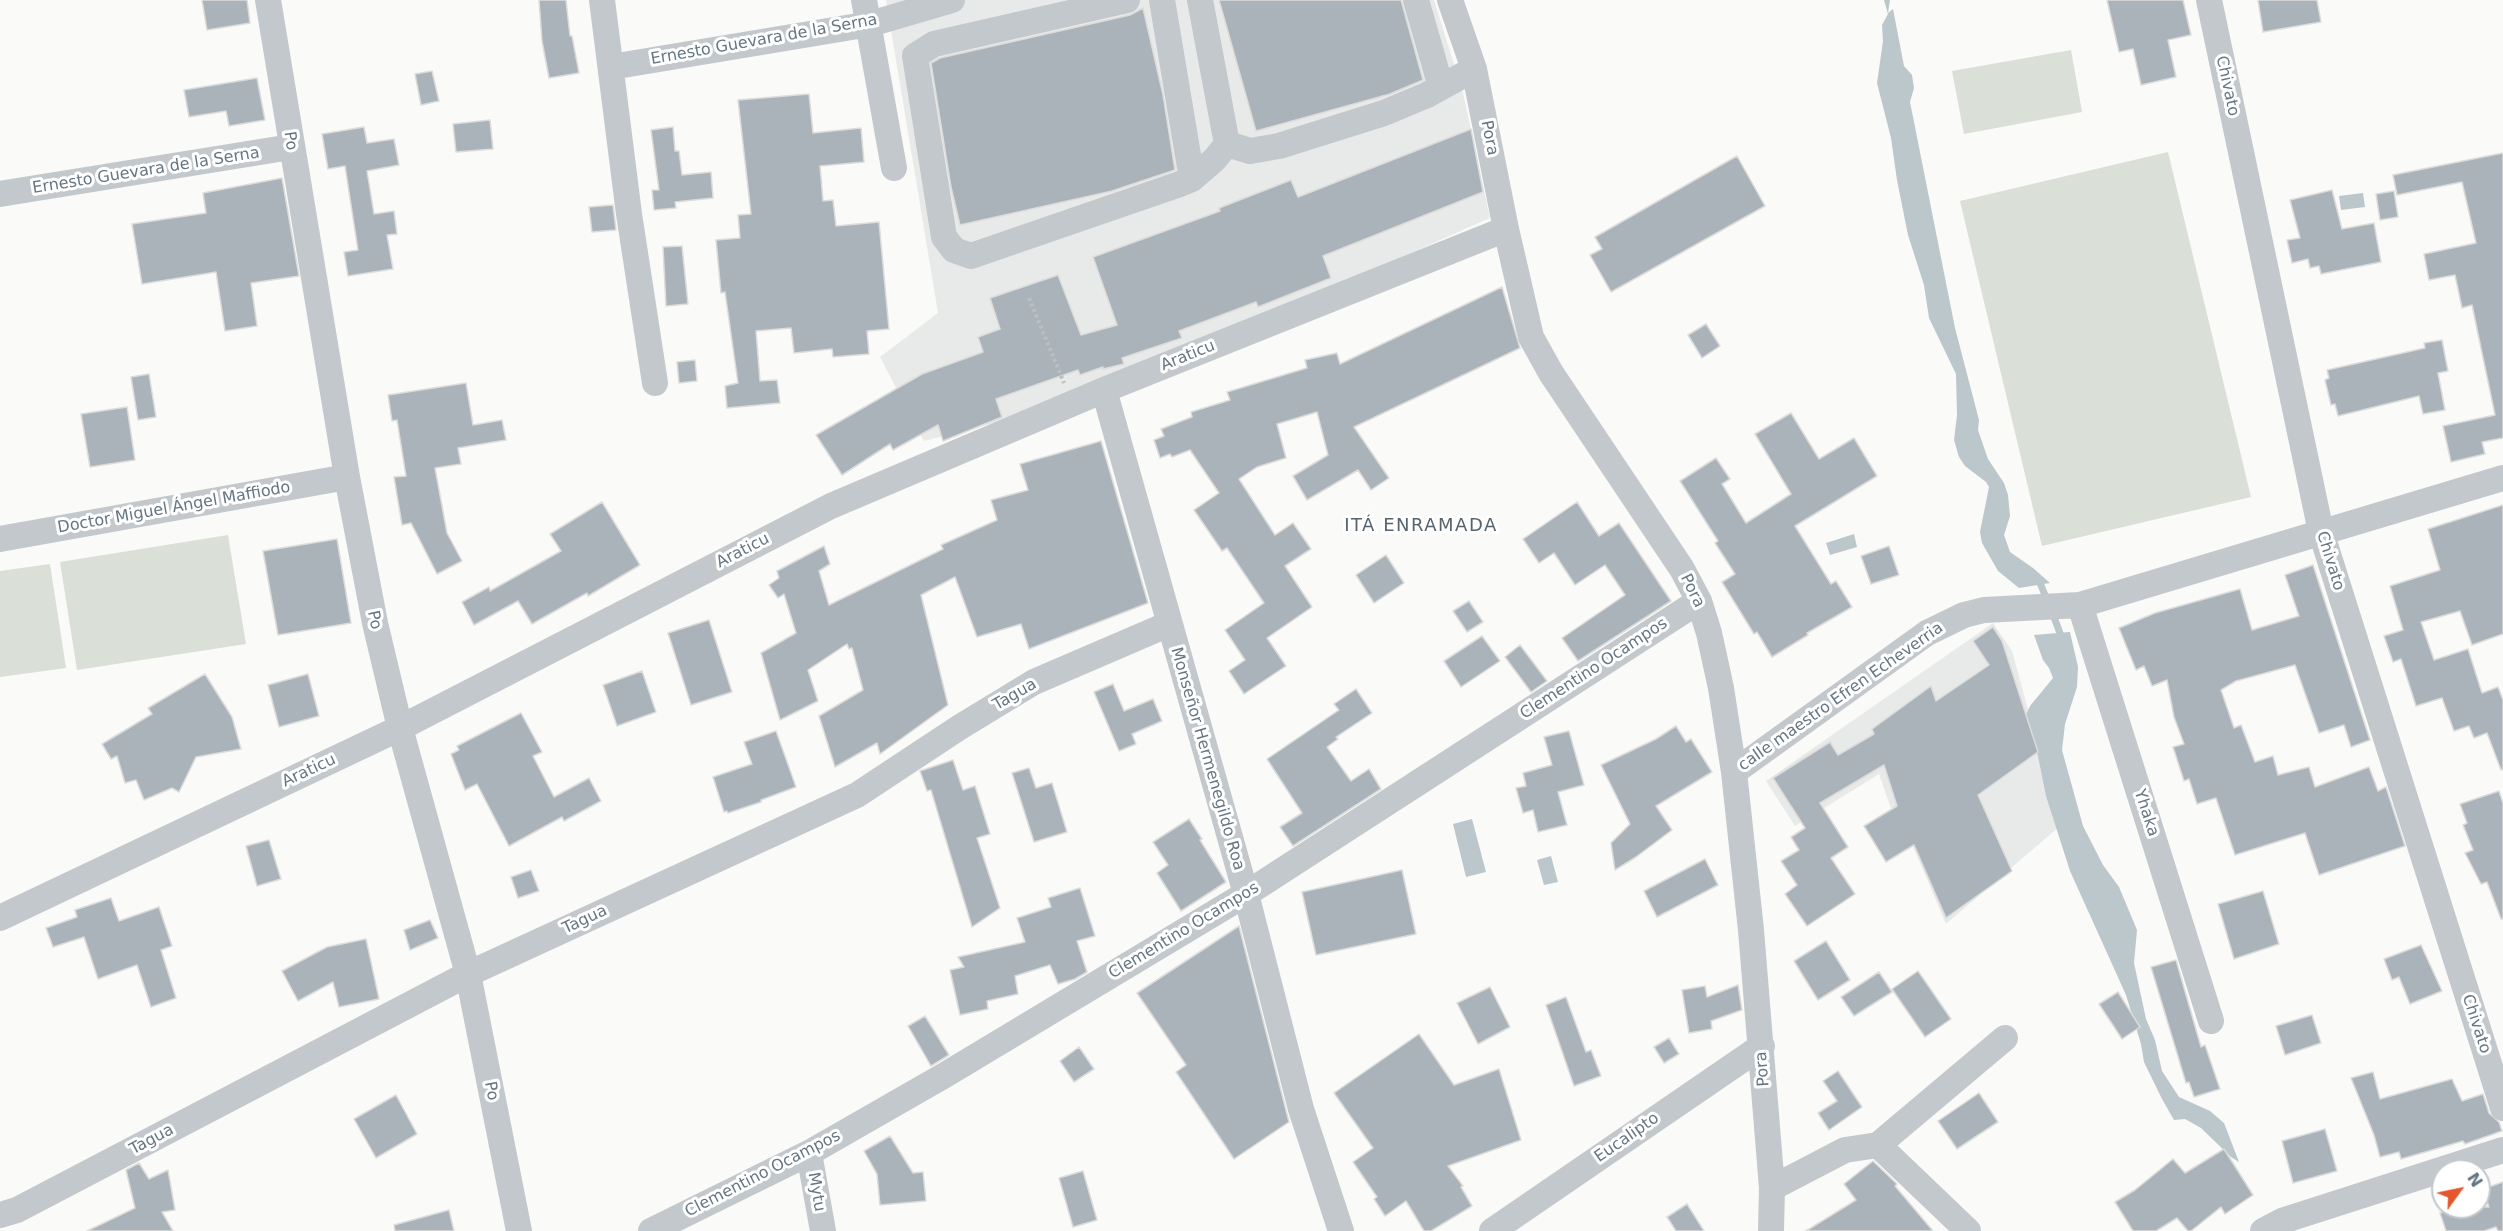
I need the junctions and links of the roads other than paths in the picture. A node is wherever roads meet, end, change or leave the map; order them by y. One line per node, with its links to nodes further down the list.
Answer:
1 (268, 0): 15 (street, Po)
2 (602, 0): 11 (street)
3 (952, 0): 10 (street, Ernesto Guevara de la Serna)
4 (1127, 0): 17 (street)
5 (1162, 0): 17 (street)
6 (1200, 0): 14 (street)
7 (1416, 0): 13 (street)
8 (1450, 0): 12 (street, Pora)
9 (2209, 0): 24 (street, Chivato)
10 (867, 12): 11 (street, Ernesto Guevara de la Serna); 16 (street)
11 (611, 67): 20 (street)
12 (1474, 69): 13 (street); 19 (street, Pora)
13 (1441, 87): 14 (street)
14 (1227, 144): 17 (street)
15 (291, 147): 18 (street, Ernesto Guevara de la Serna); 22 (street, Po)
16 (894, 168)
17 (1192, 179)
18 (0, 194)
19 (1506, 229): 21 (street, Araticu); 26 (street, Pora)
20 (655, 383)
21 (1104, 390): 28 (street, Monseñor Hermenegildo Roa); 29 (street, Araticu)
22 (347, 477): 25 (street, Doctor Miguel Ángel Maffiodo); 29 (street, Po)
23 (2503, 478): 24 (street, calle maestro Efren Echeverria)
24 (2321, 532): 27 (street, calle maestro Efren Echeverria); 37 (street, Chivato)
25 (0, 539)
26 (1700, 601): 30 (street, Pora); 31 (street, Clementino Ocampos)
27 (2069, 606): 30 (street, calle maestro Efren Echeverria); 34 (street, Yhaka)
28 (1169, 624): 31 (street, Monseñor Hermenegildo Roa); 33 (street, Tagua)
29 (400, 728): 32 (street, Araticu); 33 (street, Po)
30 (1734, 772): 36 (street, Pora)
31 (1246, 894): 40 (street, Clementino Ocampos); 46 (street, Monseñor Hermenegildo Roa)
32 (0, 918)
33 (468, 975): 42 (street, Tagua); 43 (street, Po)
34 (2211, 1021)
35 (2005, 1038): 38 (street)
36 (1762, 1046): 41 (street, Pora); 47 (street, Eucalipto)
37 (2503, 1108)
38 (1878, 1145): 41 (street); 49 (street)
39 (2503, 1150): 50 (street)
40 (809, 1153): 44 (street, Clementino Ocampos); 45 (street, Mytu)
41 (1772, 1188): 48 (street, Pora)
42 (0, 1215)
43 (519, 1231)
44 (651, 1231)
45 (823, 1231)
46 (1341, 1231)
47 (1492, 1231)
48 (1771, 1231)
49 (1968, 1231)
50 (2263, 1231)

